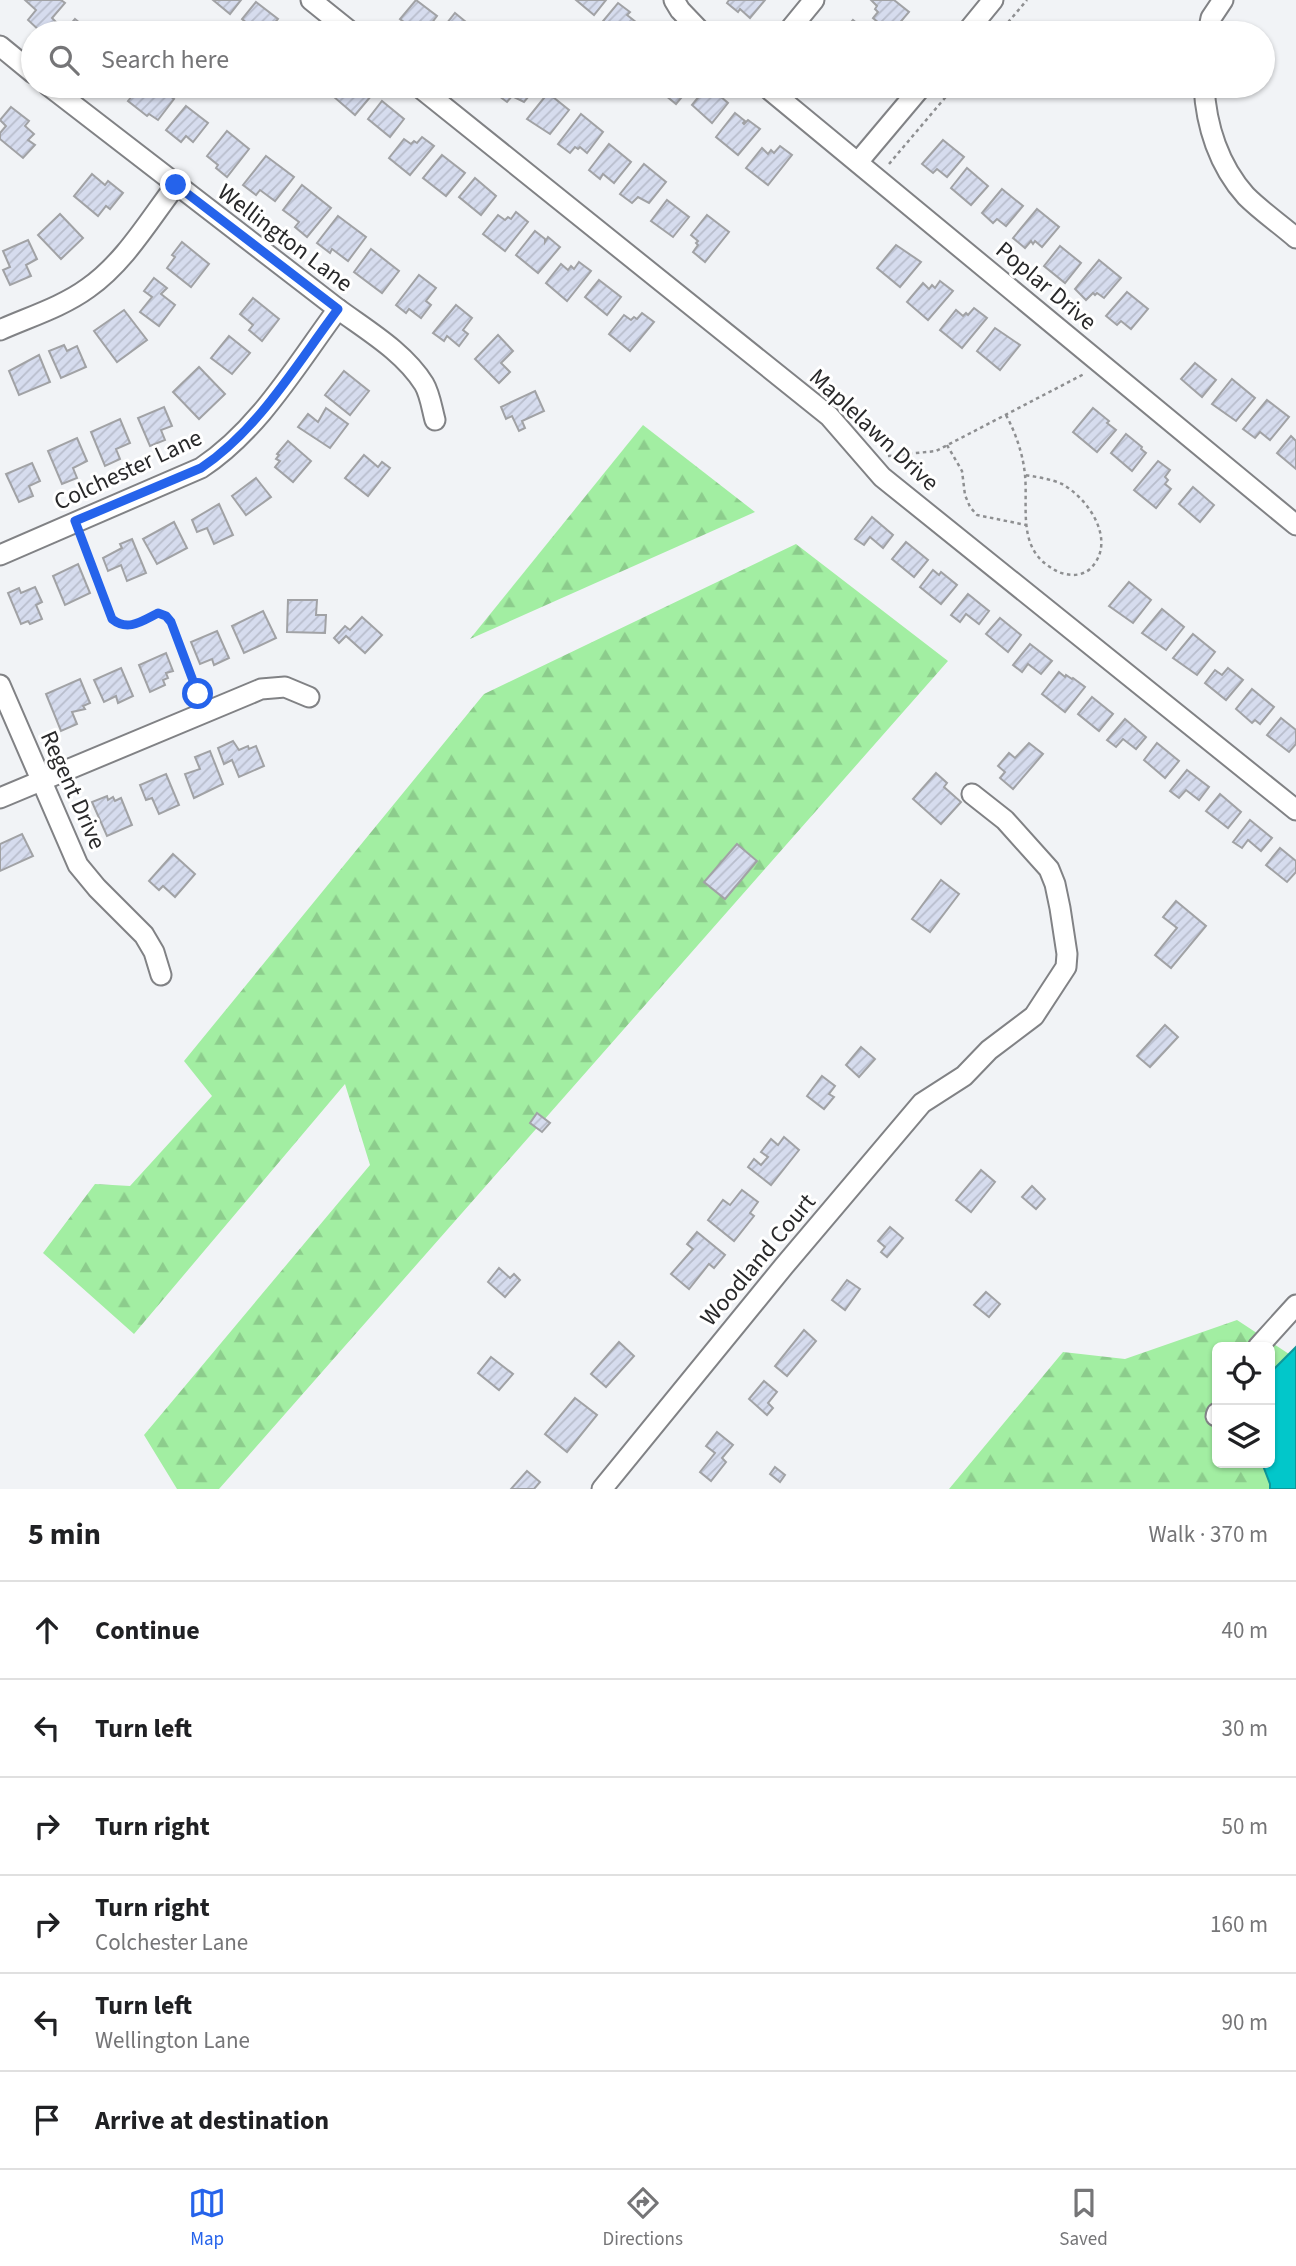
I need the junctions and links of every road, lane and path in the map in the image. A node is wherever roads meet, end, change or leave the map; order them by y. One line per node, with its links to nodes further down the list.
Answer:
1 (310, 0): 7 (street)
2 (674, 0): 8 (street)
3 (814, 0): 9 (street)
4 (993, 0): 10 (street)
5 (1027, 0): 11 (path)
6 (1223, 0): 12 (street)
7 (337, 21)
8 (691, 21)
9 (797, 21)
10 (976, 21)
11 (1009, 21)
12 (1210, 21)
13 (2, 52): 14 (street)
14 (21, 65)
15 (64, 98): 23 (street, Wellington Lane)
16 (433, 98): 43 (street, Maplelawn Drive)
17 (779, 98): 21 (street, Poplar Drive)
18 (912, 98): 21 (street)
19 (945, 98): 22 (path)
20 (1205, 98): 24 (street)
21 (858, 163): 35 (street, Poplar Drive)
22 (890, 164)
23 (176, 185): 25 (street, Wellington Lane); 26 (street)
24 (1296, 238)
25 (338, 309): 29 (street, Wellington Lane); 33 (street, Colchester Lane)
26 (0, 330)
27 (1084, 374): 28 (path)
28 (1006, 415): 30 (path); 32 (path)
29 (435, 420)
30 (947, 445): 31 (path); 34 (path)
31 (888, 456)
32 (1026, 475): 34 (path); 34 (path)
33 (75, 521): 36 (street, Colchester Lane); 39 (path)
34 (1026, 525)
35 (1296, 525)
36 (0, 555)
37 (0, 685): 40 (street, Regent Drive)
38 (309, 697): 39 (street)
39 (205, 712): 40 (street)
40 (41, 780): 42 (street); 44 (street, Regent Drive)
41 (972, 794): 47 (street, Woodland Court)
42 (0, 798)
43 (1296, 810)
44 (161, 975)
45 (1296, 1305): 46 (street)
46 (1263, 1342)
47 (602, 1489)

